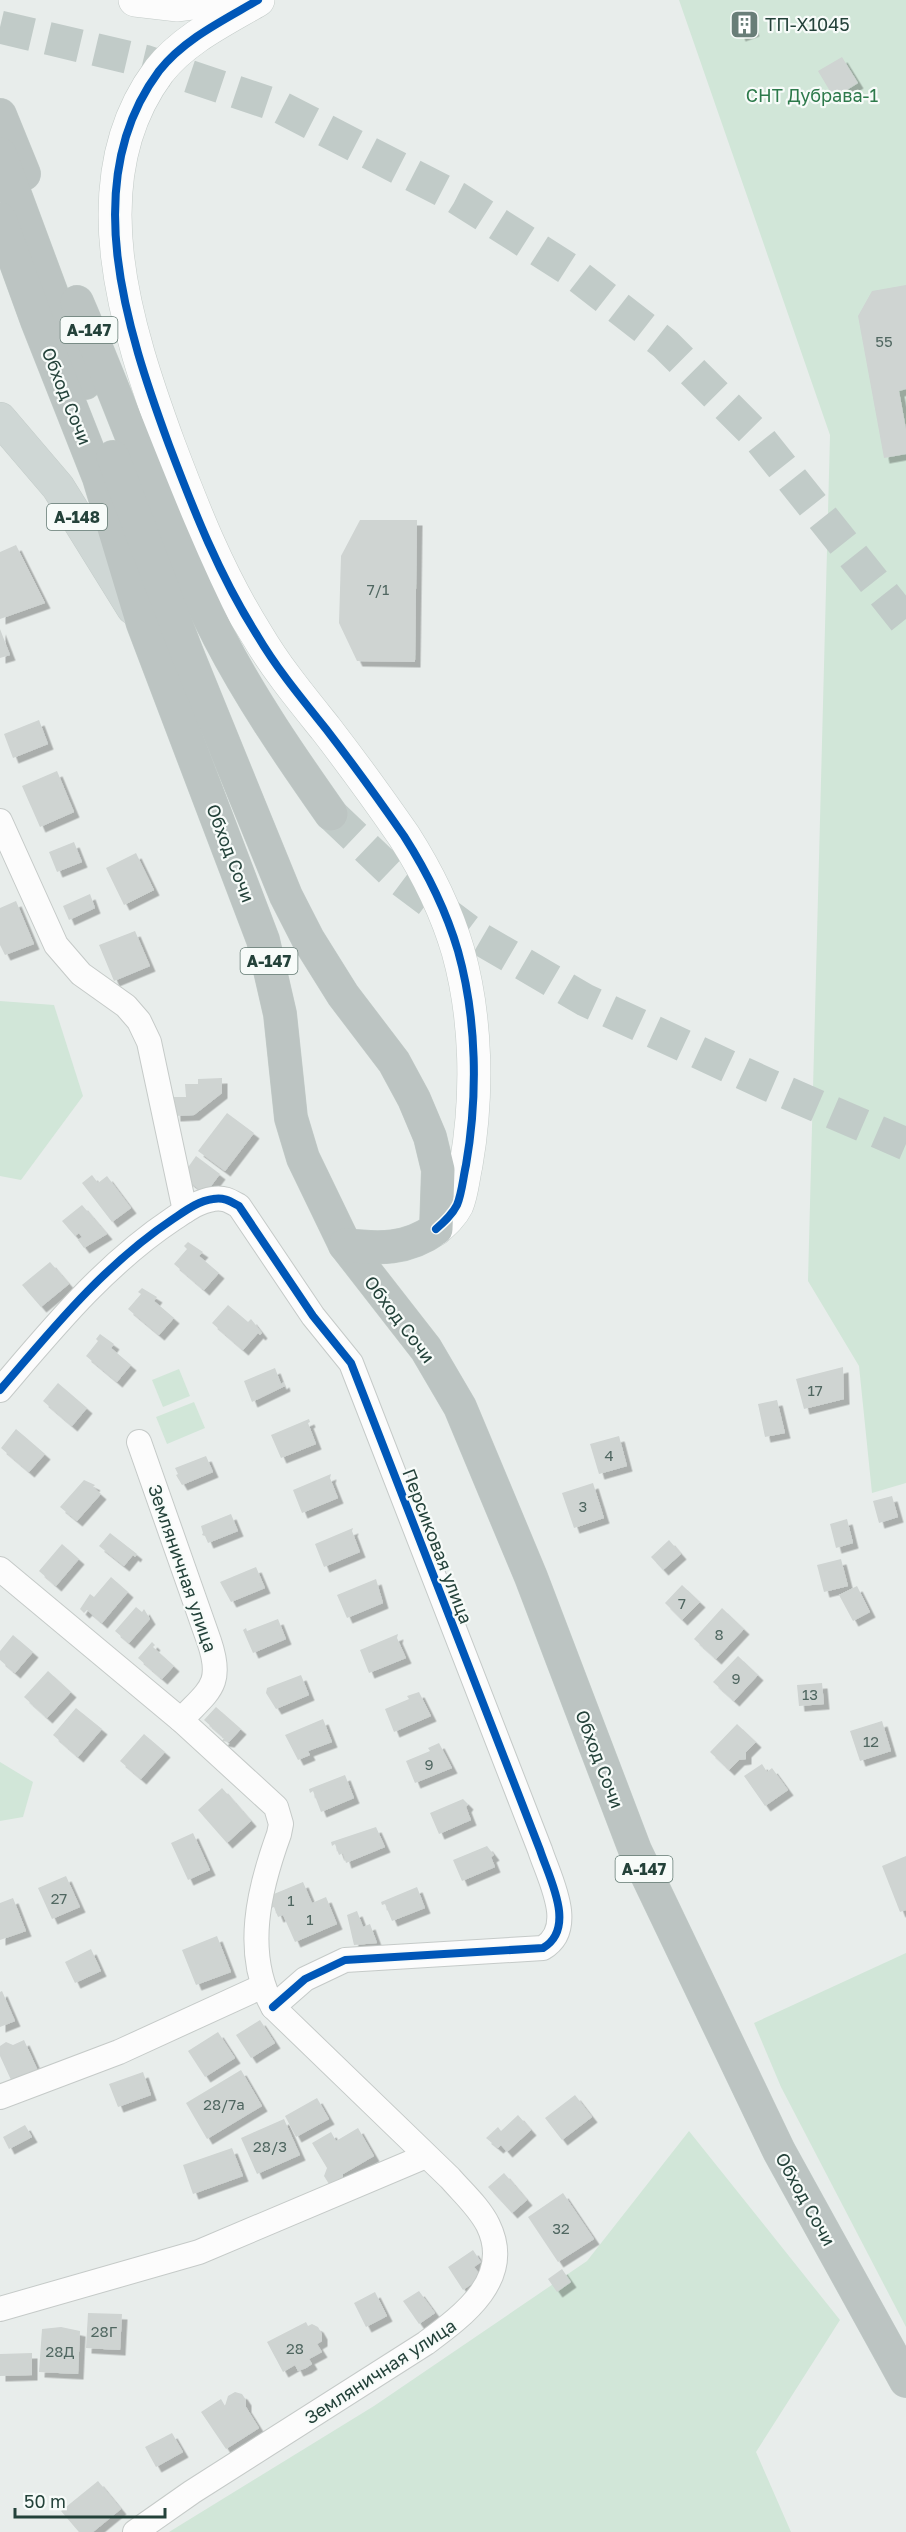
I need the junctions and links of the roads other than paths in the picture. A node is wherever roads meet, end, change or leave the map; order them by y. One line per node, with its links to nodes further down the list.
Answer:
1 (135, 0): 2 (street)
2 (218, 0)
3 (258, 0): 14 (street, А-147)
4 (0, 115): 11 (highway, А-147)
5 (0, 154): 14 (highway, А-147)
6 (0, 219): 8 (highway, Обход Сочи / А-147)
7 (0, 258): 8 (street, А-147)
8 (37, 321): 10 (highway, Обход Сочи / А-147)
9 (0, 418): 10 (main road, А-148)
10 (143, 624): 15 (highway, Обход Сочи / А-147)
11 (332, 814)
12 (0, 820): 13 (street)
13 (185, 1211): 16 (street, Персиковая улица); 20 (street, Персиковая улица)
14 (436, 1229): 15 (highway, А-147)
15 (345, 1245): 24 (highway, Обход Сочи / А-147)
16 (0, 1390)
17 (139, 1442): 19 (street, Земляничная улица)
18 (0, 1569): 19 (street)
19 (181, 1720): 20 (street)
20 (268, 1997): 21 (street); 22 (street, Земляничная улица)
21 (0, 2097)
22 (426, 2156): 23 (street); 25 (street, Земляничная улица)
23 (0, 2309)
24 (906, 2381)
25 (135, 2532)

